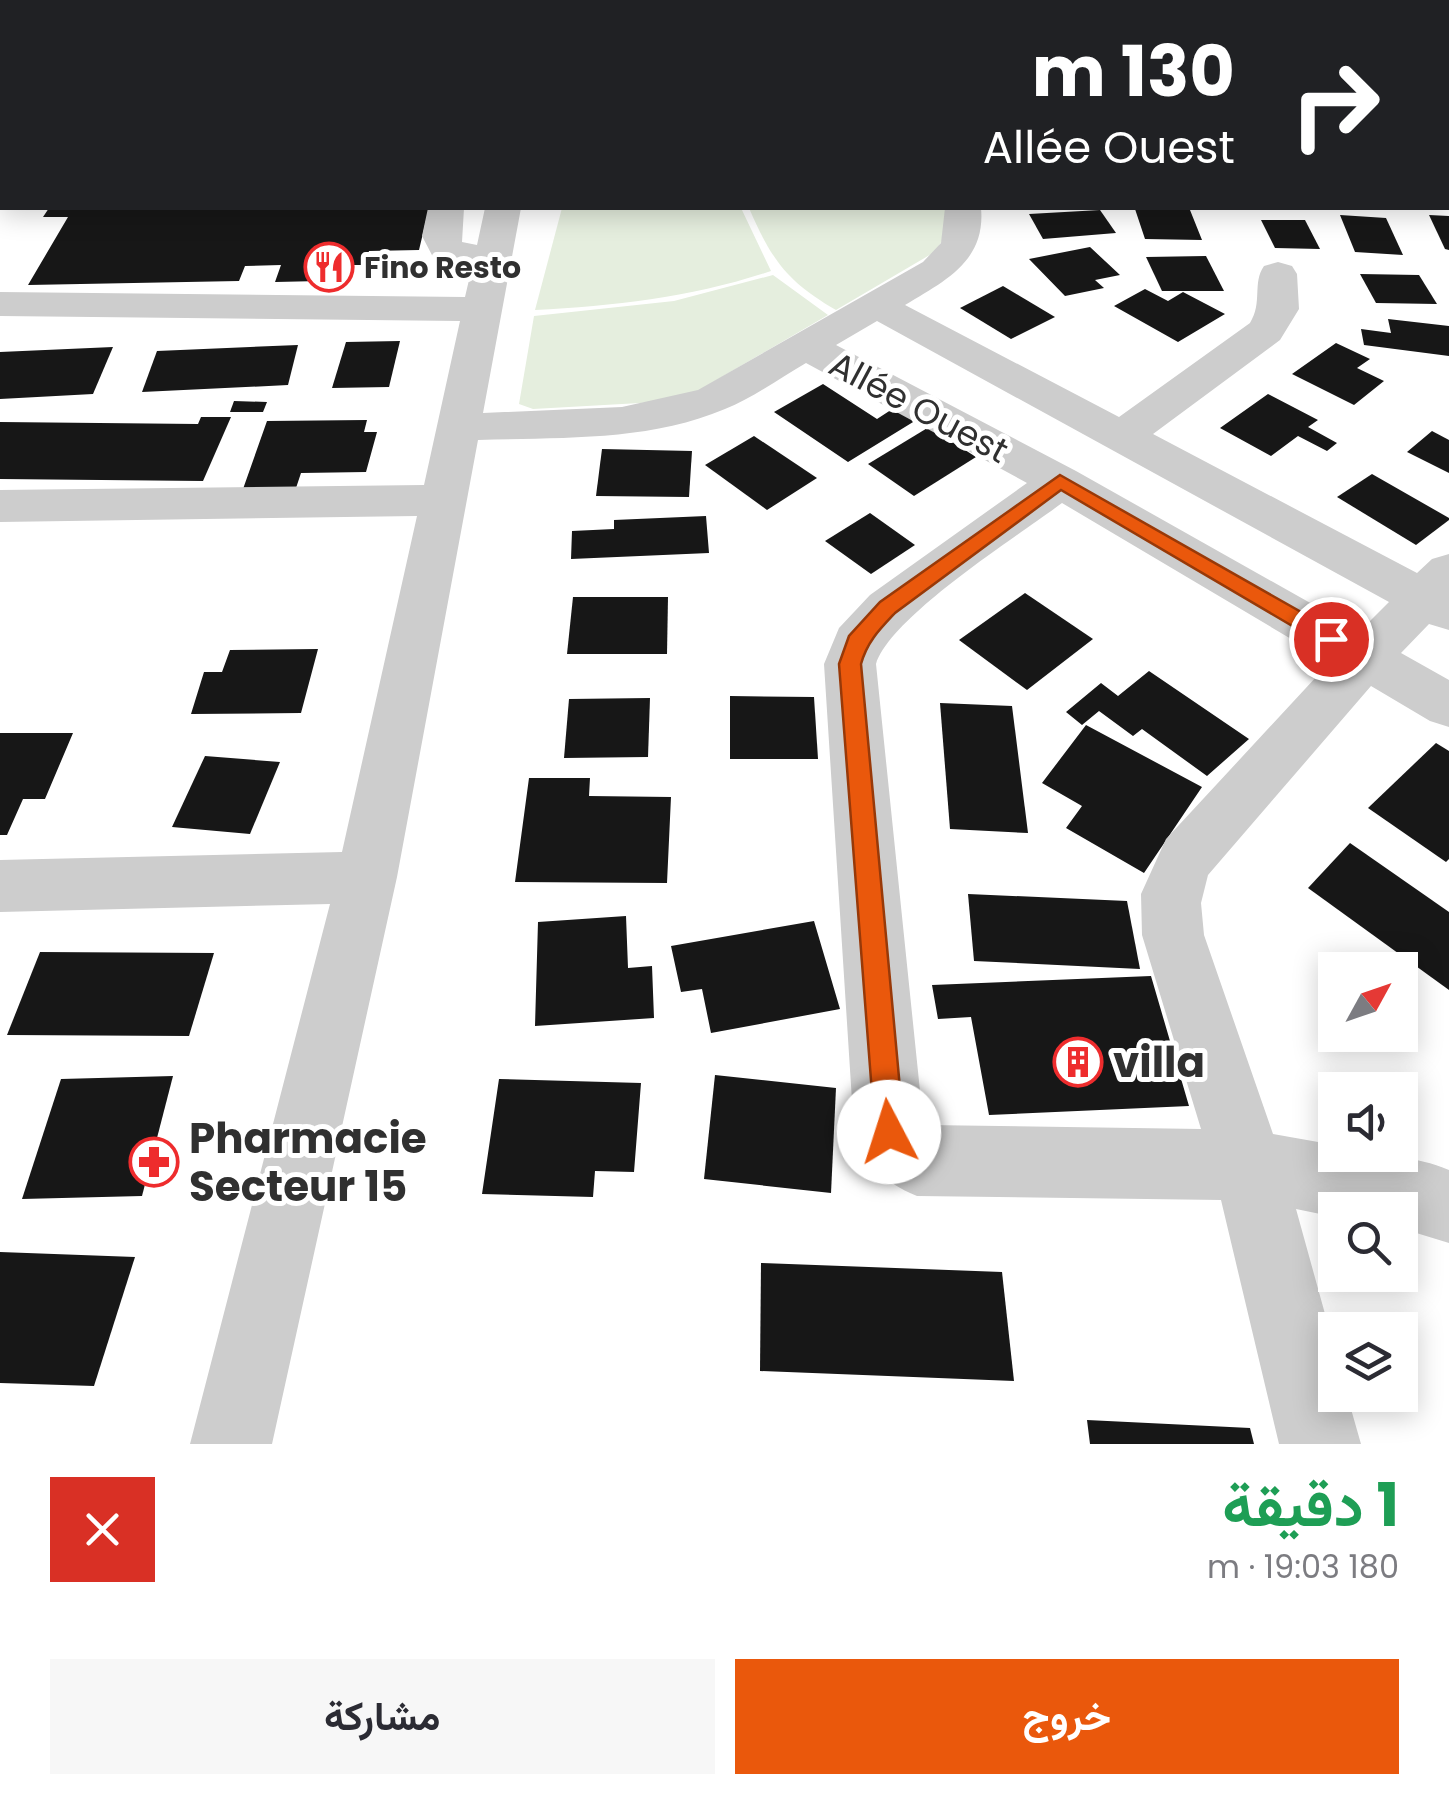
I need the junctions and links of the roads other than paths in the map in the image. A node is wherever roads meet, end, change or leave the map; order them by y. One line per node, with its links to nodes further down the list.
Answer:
1 (446, 210): 3 (street)
2 (964, 210): 6 (street)
3 (493, 257): 5 (street); 8 (street)
4 (1278, 274): 9 (street)
5 (0, 304)
6 (876, 304): 7 (street); 9 (street, Allée Ouest)
7 (806, 346): 8 (street); 10 (street, Allée Ouest)
8 (461, 427): 11 (street)
9 (1123, 435): 13 (street, Allée Ouest)
10 (1060, 482): 14 (street, Allée Ouest); 18 (street)
11 (445, 500): 12 (street); 16 (street)
12 (0, 506)
13 (1440, 593): 14 (street)
14 (1364, 658): 15 (street, Allée Ouest); 18 (street)
15 (1449, 706)
16 (366, 877): 17 (street); 20 (street)
17 (0, 886)
18 (1248, 1166): 19 (street); 21 (street)
19 (1449, 1207)
20 (231, 1444)
21 (1320, 1444)

